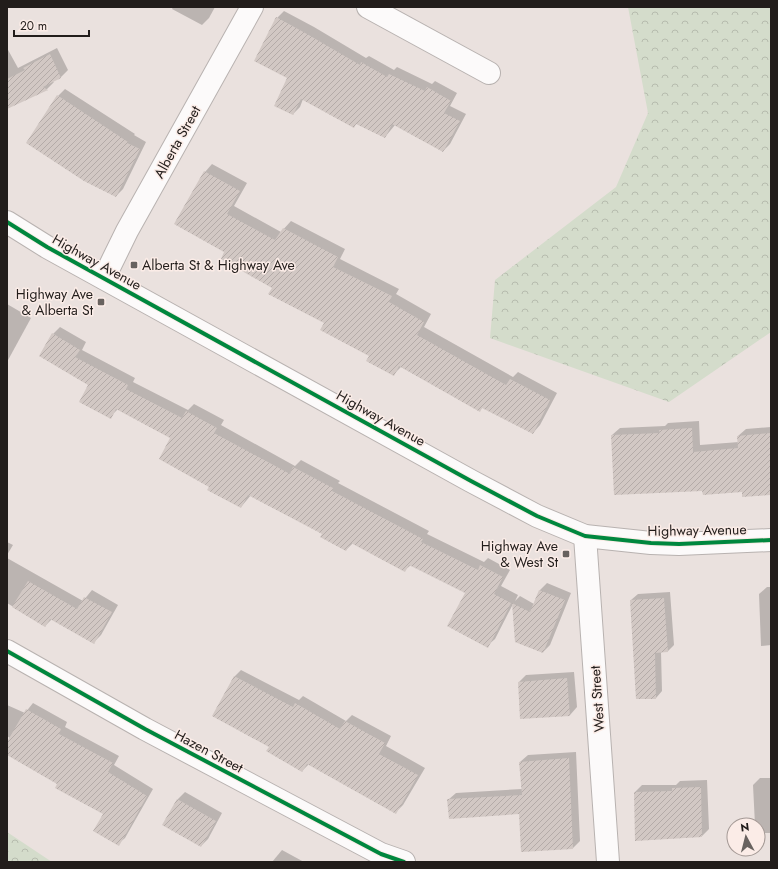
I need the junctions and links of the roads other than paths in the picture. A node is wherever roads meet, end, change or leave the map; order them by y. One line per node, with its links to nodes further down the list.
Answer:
1 (252, 7): 5 (street, Alberta Street)
2 (368, 7): 3 (street)
3 (489, 73)
4 (7, 222): 5 (street, Highway Avenue)
5 (104, 278): 6 (street, Highway Avenue)
6 (585, 536): 7 (street, Highway Avenue); 10 (street, West Street)
7 (771, 540)
8 (7, 651): 9 (street, Hazen Street)
9 (404, 862)
10 (608, 862)

